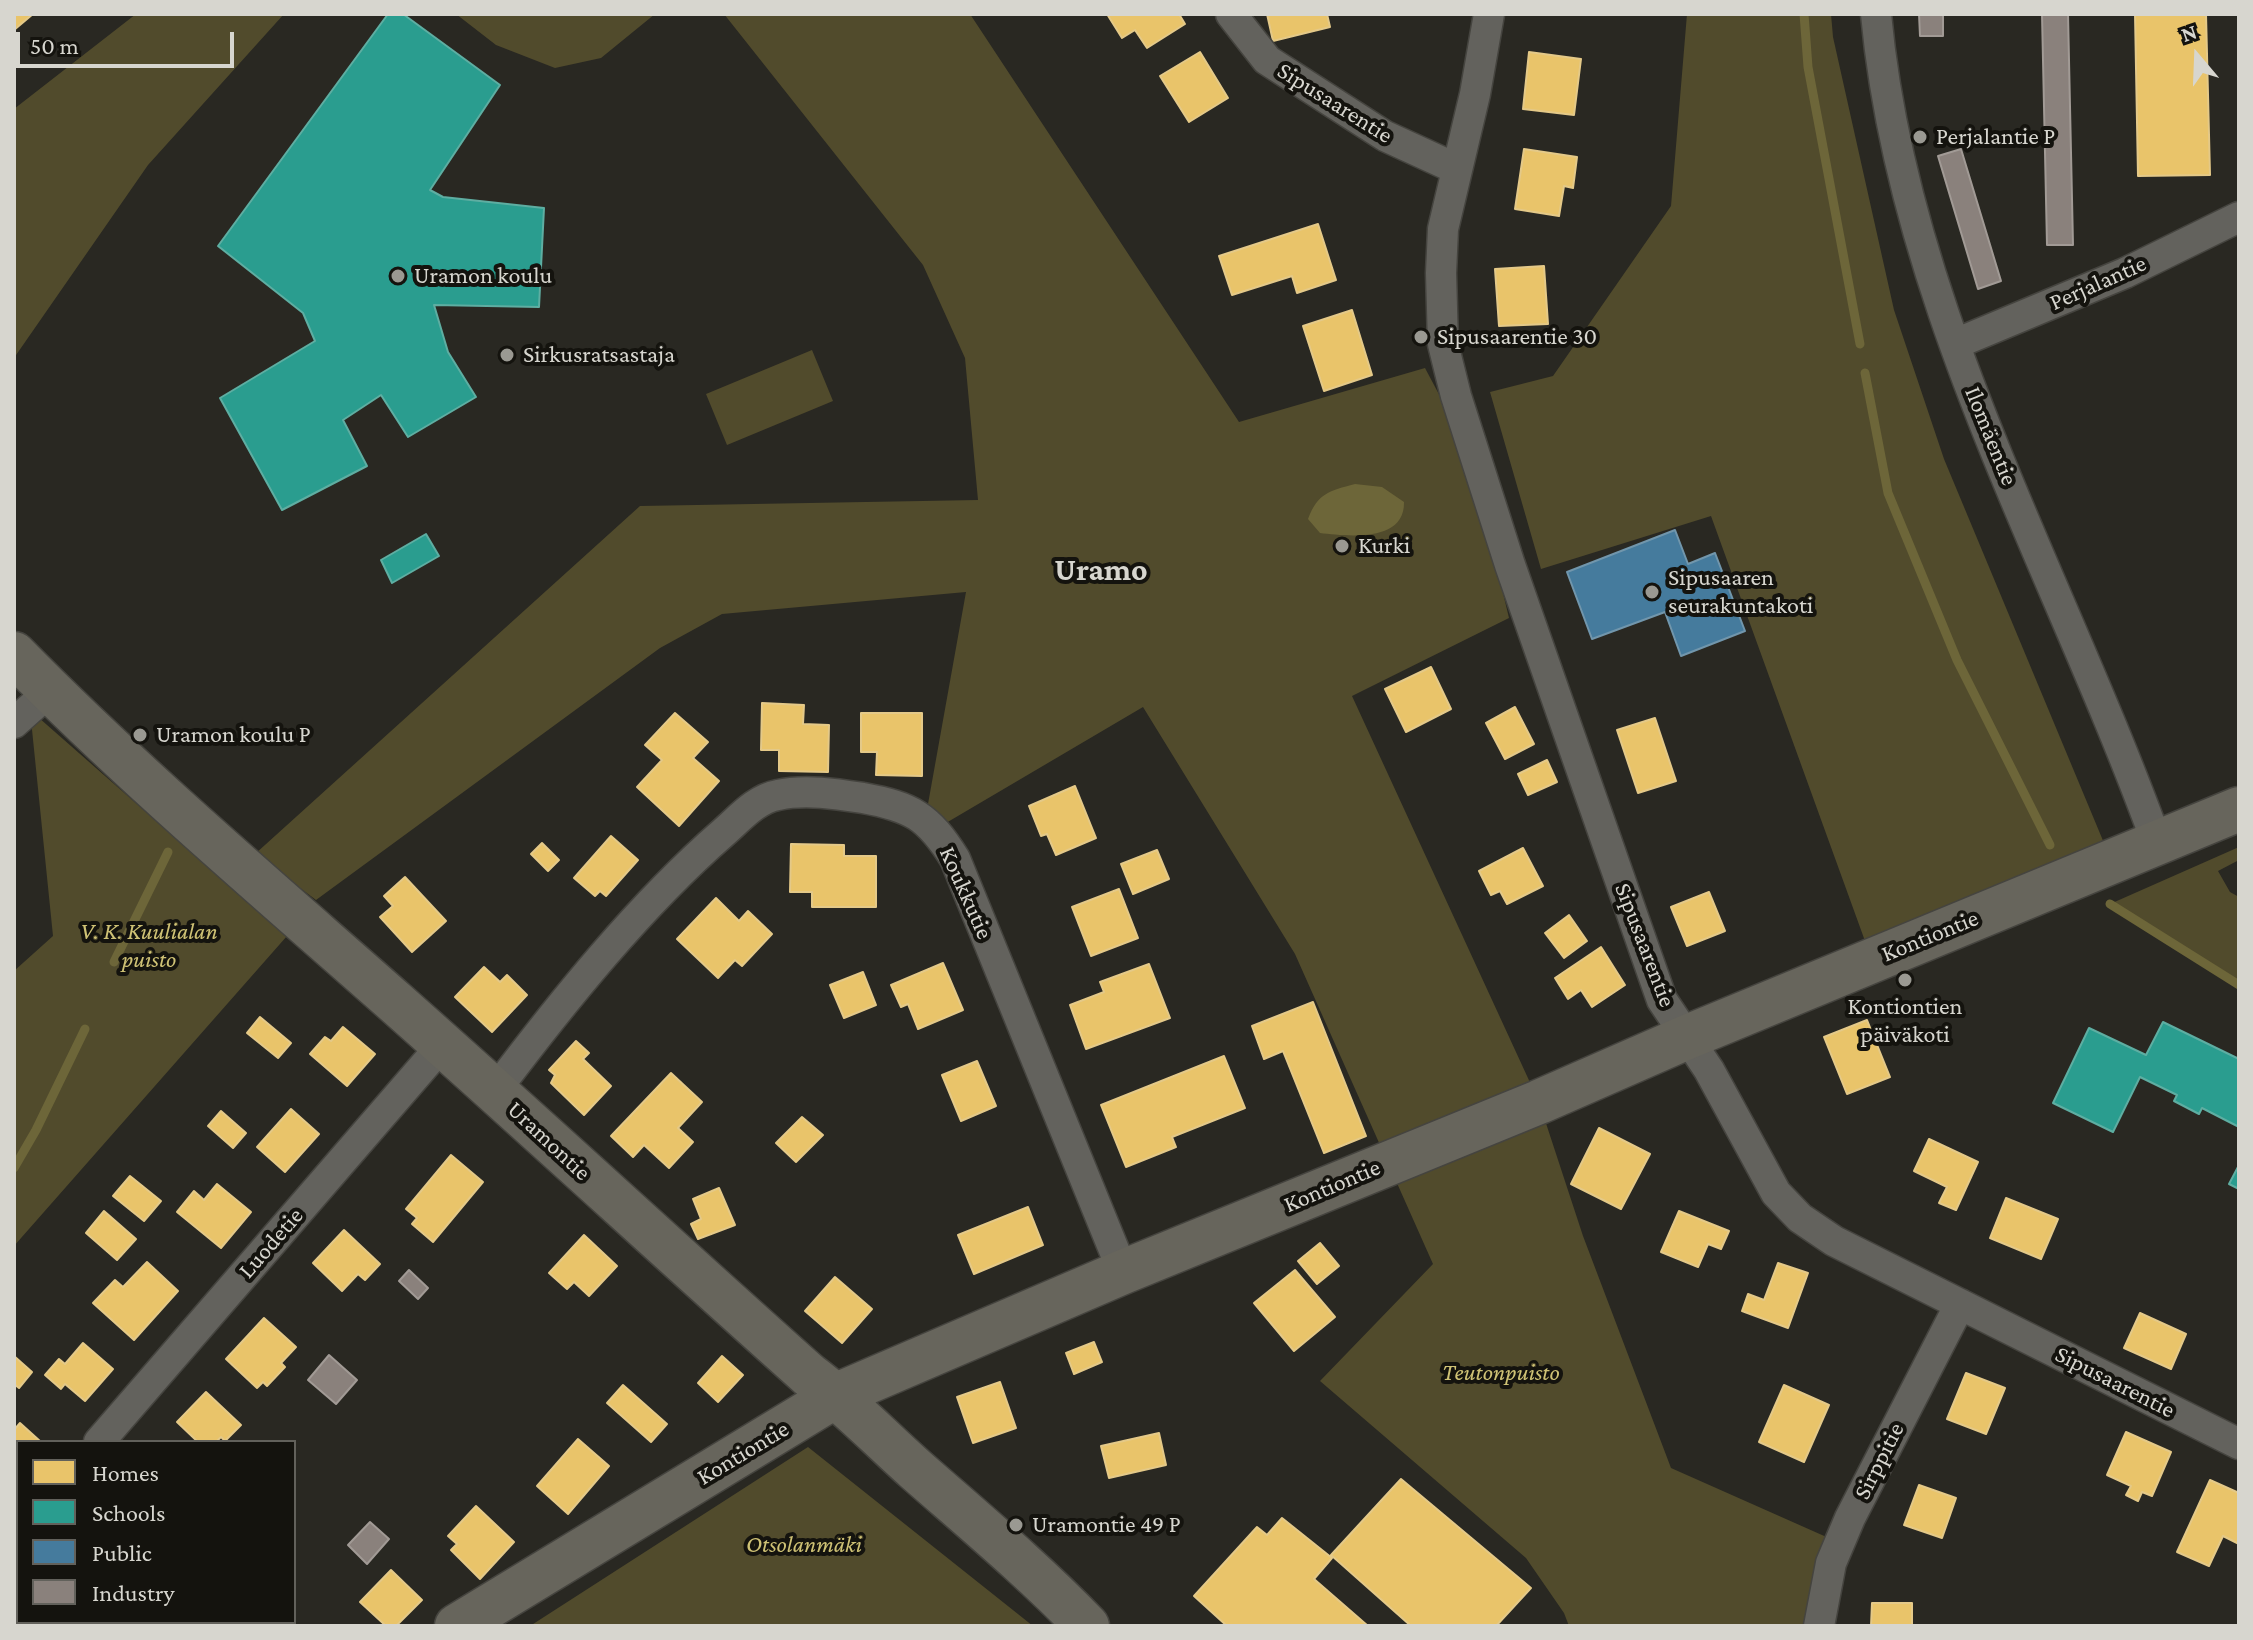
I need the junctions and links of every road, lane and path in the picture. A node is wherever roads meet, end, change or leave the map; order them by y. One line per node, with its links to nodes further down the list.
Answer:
1 (1231, 14): 4 (street, Sipusaarentie)
2 (1489, 14): 4 (street, Sipusaarentie)
3 (1876, 14): 6 (street, Ilomäentie)
4 (1457, 169): 12 (street, Sipusaarentie)
5 (2239, 217): 6 (street, Perjalantie)
6 (1955, 344): 11 (street, Ilomäentie)
7 (14, 654): 8 (street, Uramontie)
8 (50, 691): 9 (street); 13 (street, Uramontie)
9 (14, 723)
10 (2239, 809): 11 (street, Kontiontie)
11 (2157, 843): 12 (street, Kontiontie)
12 (1685, 1038): 15 (street, Kontiontie); 16 (street, Sipusaarentie)
13 (443, 1044): 14 (street, Uramontie); 18 (street, Luodetie)
14 (495, 1091): 15 (street, Koukkutie); 17 (street, Uramontie)
15 (1123, 1272): 17 (street, Kontiontie)
16 (1960, 1304): 19 (street, Sipusaarentie); 22 (street, Sirppitie)
17 (837, 1395): 20 (street, Kontiontie); 21 (street, Uramontie)
18 (101, 1440)
19 (2239, 1444)
20 (457, 1626)
21 (1087, 1626)
22 (1819, 1626)

